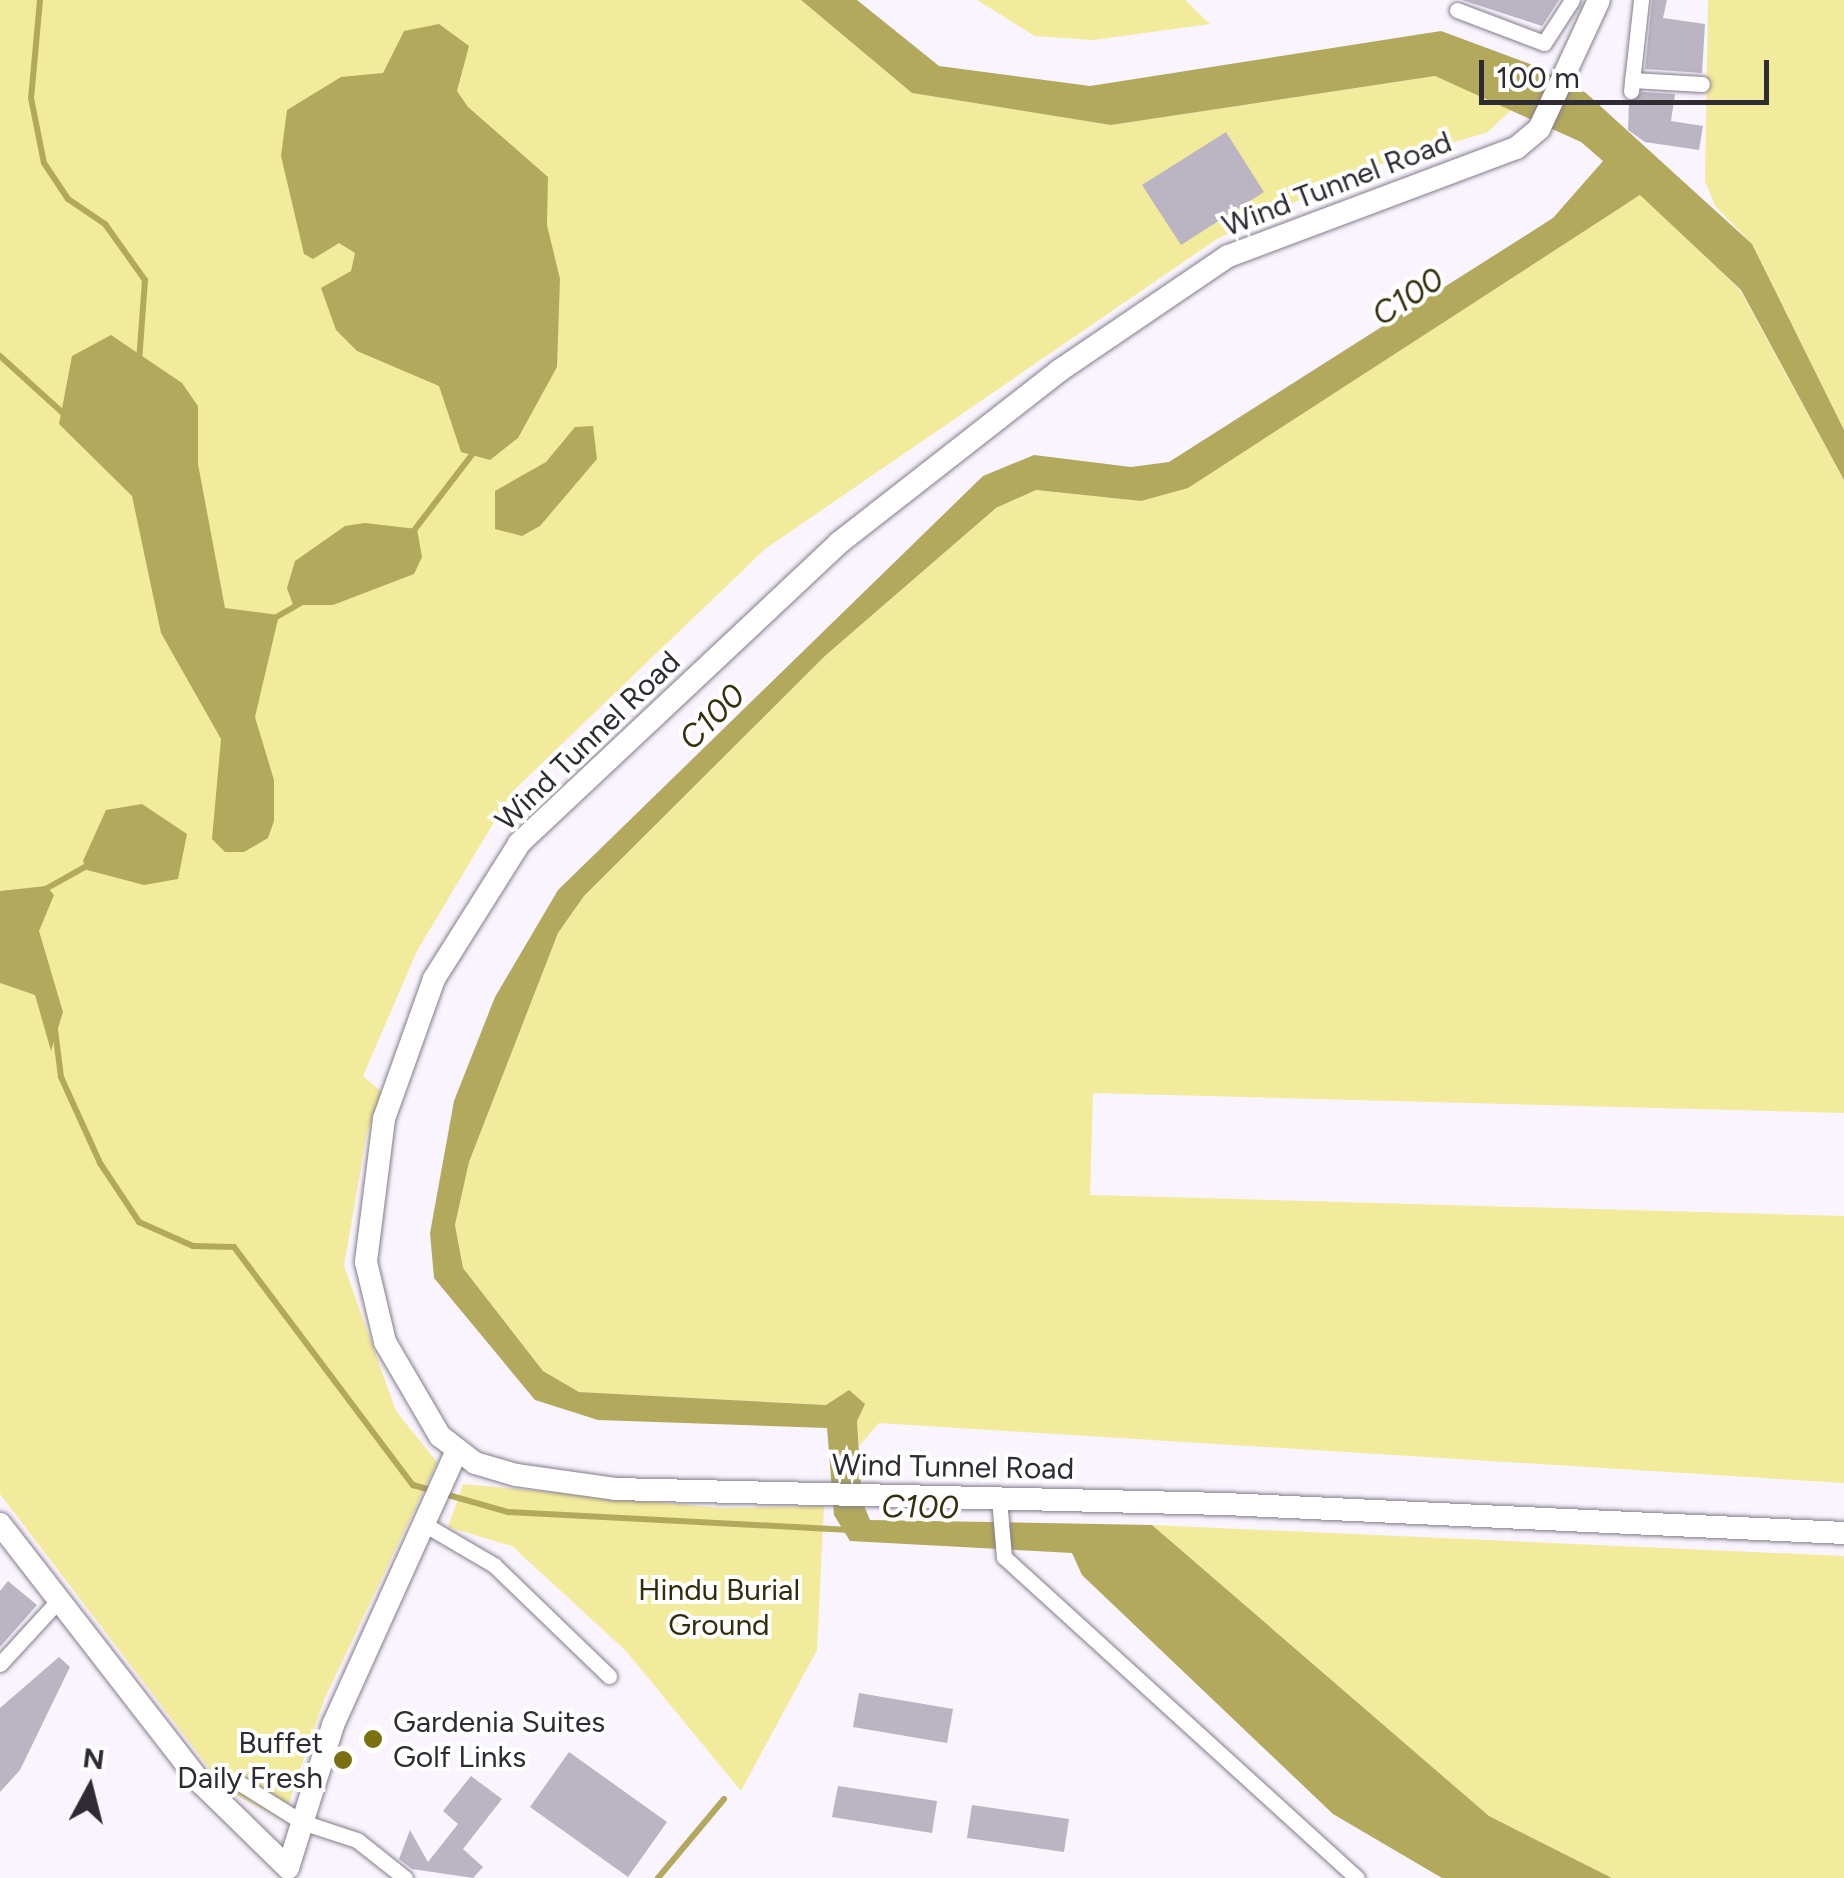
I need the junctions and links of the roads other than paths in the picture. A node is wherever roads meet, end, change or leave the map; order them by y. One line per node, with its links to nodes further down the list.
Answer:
1 (1572, 0): 4 (street)
2 (1599, 0): 6 (street, Wind Tunnel Road)
3 (1640, 0): 5 (street)
4 (1456, 10)
5 (1702, 84)
6 (456, 1452): 7 (street); 8 (street, Wind Tunnel Road)
7 (434, 1504): 13 (street); 15 (street)
8 (1002, 1509): 10 (street, Wind Tunnel Road); 18 (street)
9 (0, 1524): 11 (street)
10 (1844, 1533)
11 (58, 1601): 12 (street); 16 (street)
12 (0, 1664)
13 (608, 1676)
14 (241, 1784): 15 (street)
15 (302, 1822): 16 (street); 17 (street)
16 (287, 1873)
17 (404, 1878)
18 (1356, 1878)

